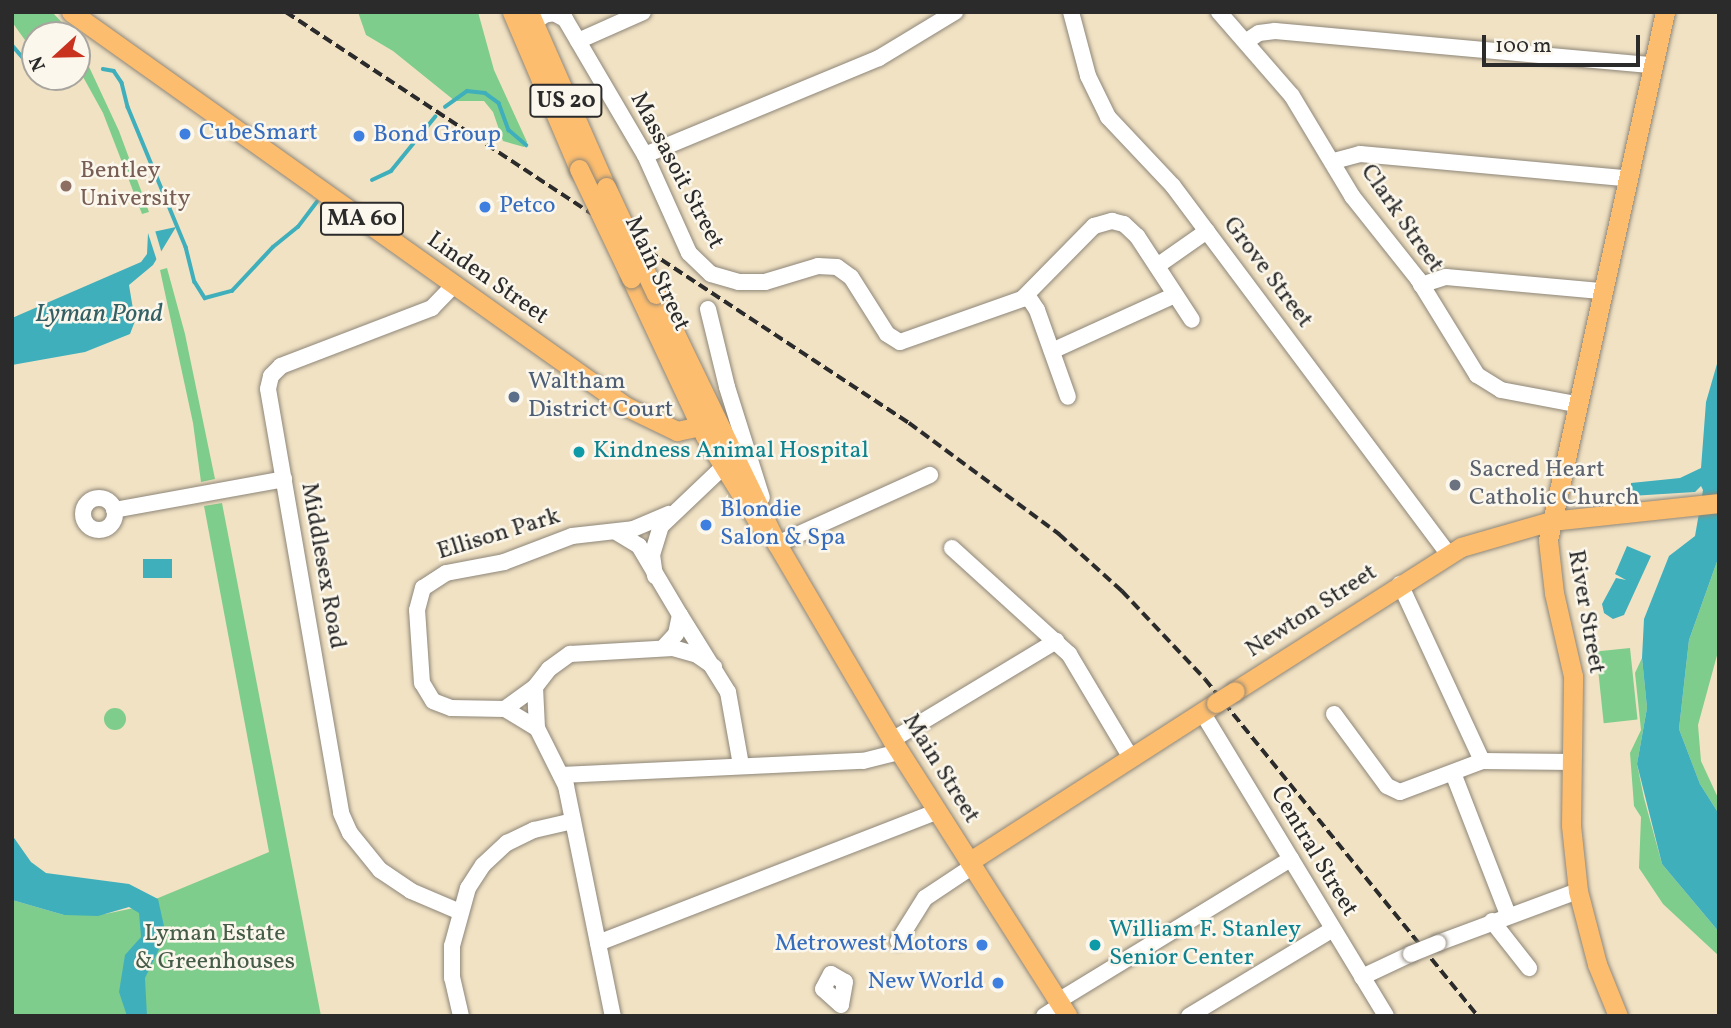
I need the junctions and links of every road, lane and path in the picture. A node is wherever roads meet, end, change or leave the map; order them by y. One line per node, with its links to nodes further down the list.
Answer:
1 (71, 12): 19 (main road, Linden Street / MA 60)
2 (512, 12): 30 (main road, Main Street / US 20, bridge)
3 (529, 12): 10 (main road, Main Street / US 20)
4 (643, 12): 11 (street)
5 (955, 12): 14 (street)
6 (1071, 12): 17 (street, Grove Street)
7 (1219, 12): 12 (street, Clark Street)
8 (1665, 12): 13 (main road, River Street)
9 (563, 15): 10 (street); 11 (street, Massasoit Street)
10 (537, 34): 30 (main road, Main Street / US 20, bridge)
11 (578, 41): 14 (street, Massasoit Street)
12 (1247, 41): 13 (street); 15 (street, Clark Street)
13 (1652, 65): 16 (main road, River Street)
14 (645, 155): 22 (street, Massasoit Street)
15 (1334, 161): 16 (street); 20 (street, Clark Street)
16 (1626, 178): 21 (main road, River Street)
17 (1207, 231): 18 (street); 41 (street, Grove Street)
18 (1157, 266): 22 (street, Massasoit Street); 23 (street, Massasoit Street)
19 (454, 285): 30 (main road, Linden Street / MA 60); 33 (street, Middlesex Road)
20 (1421, 285): 21 (street); 28 (street, Clark Street)
21 (1601, 290): 28 (main road, River Street)
22 (1027, 295): 26 (street)
23 (1175, 295): 25 (street, Massasoit Street); 26 (street)
24 (708, 309): 29 (street)
25 (1192, 320)
26 (1052, 351): 27 (street)
27 (1068, 397)
28 (1575, 404): 37 (main road, River Street)
29 (735, 414): 30 (street); 39 (street)
30 (708, 425): 31 (main road, Main Street / US 20); 39 (main road, Main Street / US 20)
31 (722, 468): 36 (street, Ellison Park); 39 (main road, Main Street / US 20)
32 (930, 475): 39 (street)
33 (284, 479): 35 (street); 65 (street, Middlesex Road)
34 (1719, 503): 37 (main road, Newton Street)
35 (114, 510)
36 (670, 514): 38 (street, Ellison Park); 42 (street, Ellison Park)
37 (1551, 521): 41 (main road, Newton Street); 56 (main road, River Street)
38 (614, 531): 42 (street); 50 (street, Ellison Park)
39 (775, 536): 53 (main road, Main Street / US 20)
40 (952, 548): 45 (street)
41 (1448, 554): 43 (main road, Newton Street)
42 (655, 576): 44 (street)
43 (1400, 584): 49 (main road, Newton Street, bridge); 55 (street)
44 (680, 615): 46 (street); 47 (street)
45 (1056, 641): 53 (street); 54 (street)
46 (664, 647): 47 (street); 48 (street)
47 (714, 667): 57 (street)
48 (535, 687): 50 (street); 52 (street)
49 (1209, 707): 54 (main road, Newton Street); 62 (street, Central Street)
50 (505, 709): 52 (street, Ellison Park)
51 (1334, 714): 58 (street)
52 (537, 728): 59 (street)
53 (897, 746): 57 (street); 60 (main road, Main Street / US 20)
54 (1130, 758): 63 (main road, Newton Street)
55 (1482, 761): 56 (street); 58 (street)
56 (1573, 762): 64 (main road, River Street)
57 (741, 765): 59 (street)
58 (1453, 773): 66 (street)
59 (561, 775): 61 (street)
60 (938, 811): 63 (main road, Main Street / US 20); 69 (street)
61 (573, 821): 65 (street); 69 (street)
62 (1291, 859): 67 (street, Central Street); 72 (street)
63 (971, 864): 68 (street); 72 (main road, Main Street / US 20)
64 (1578, 891): 66 (street); 78 (main road, River Street)
65 (458, 911): 73 (street)
66 (1500, 918): 70 (street); 71 (street, bridge)
67 (1333, 929): 71 (street, Central Street); 76 (street)
68 (898, 941)
69 (598, 943): 74 (street)
70 (1529, 968)
71 (1362, 977): 77 (street, Central Street)
72 (1062, 1007): 75 (street)
73 (461, 1016)
74 (614, 1016)
75 (1044, 1016)
76 (1189, 1016)
77 (1385, 1016)
78 (1618, 1016)

